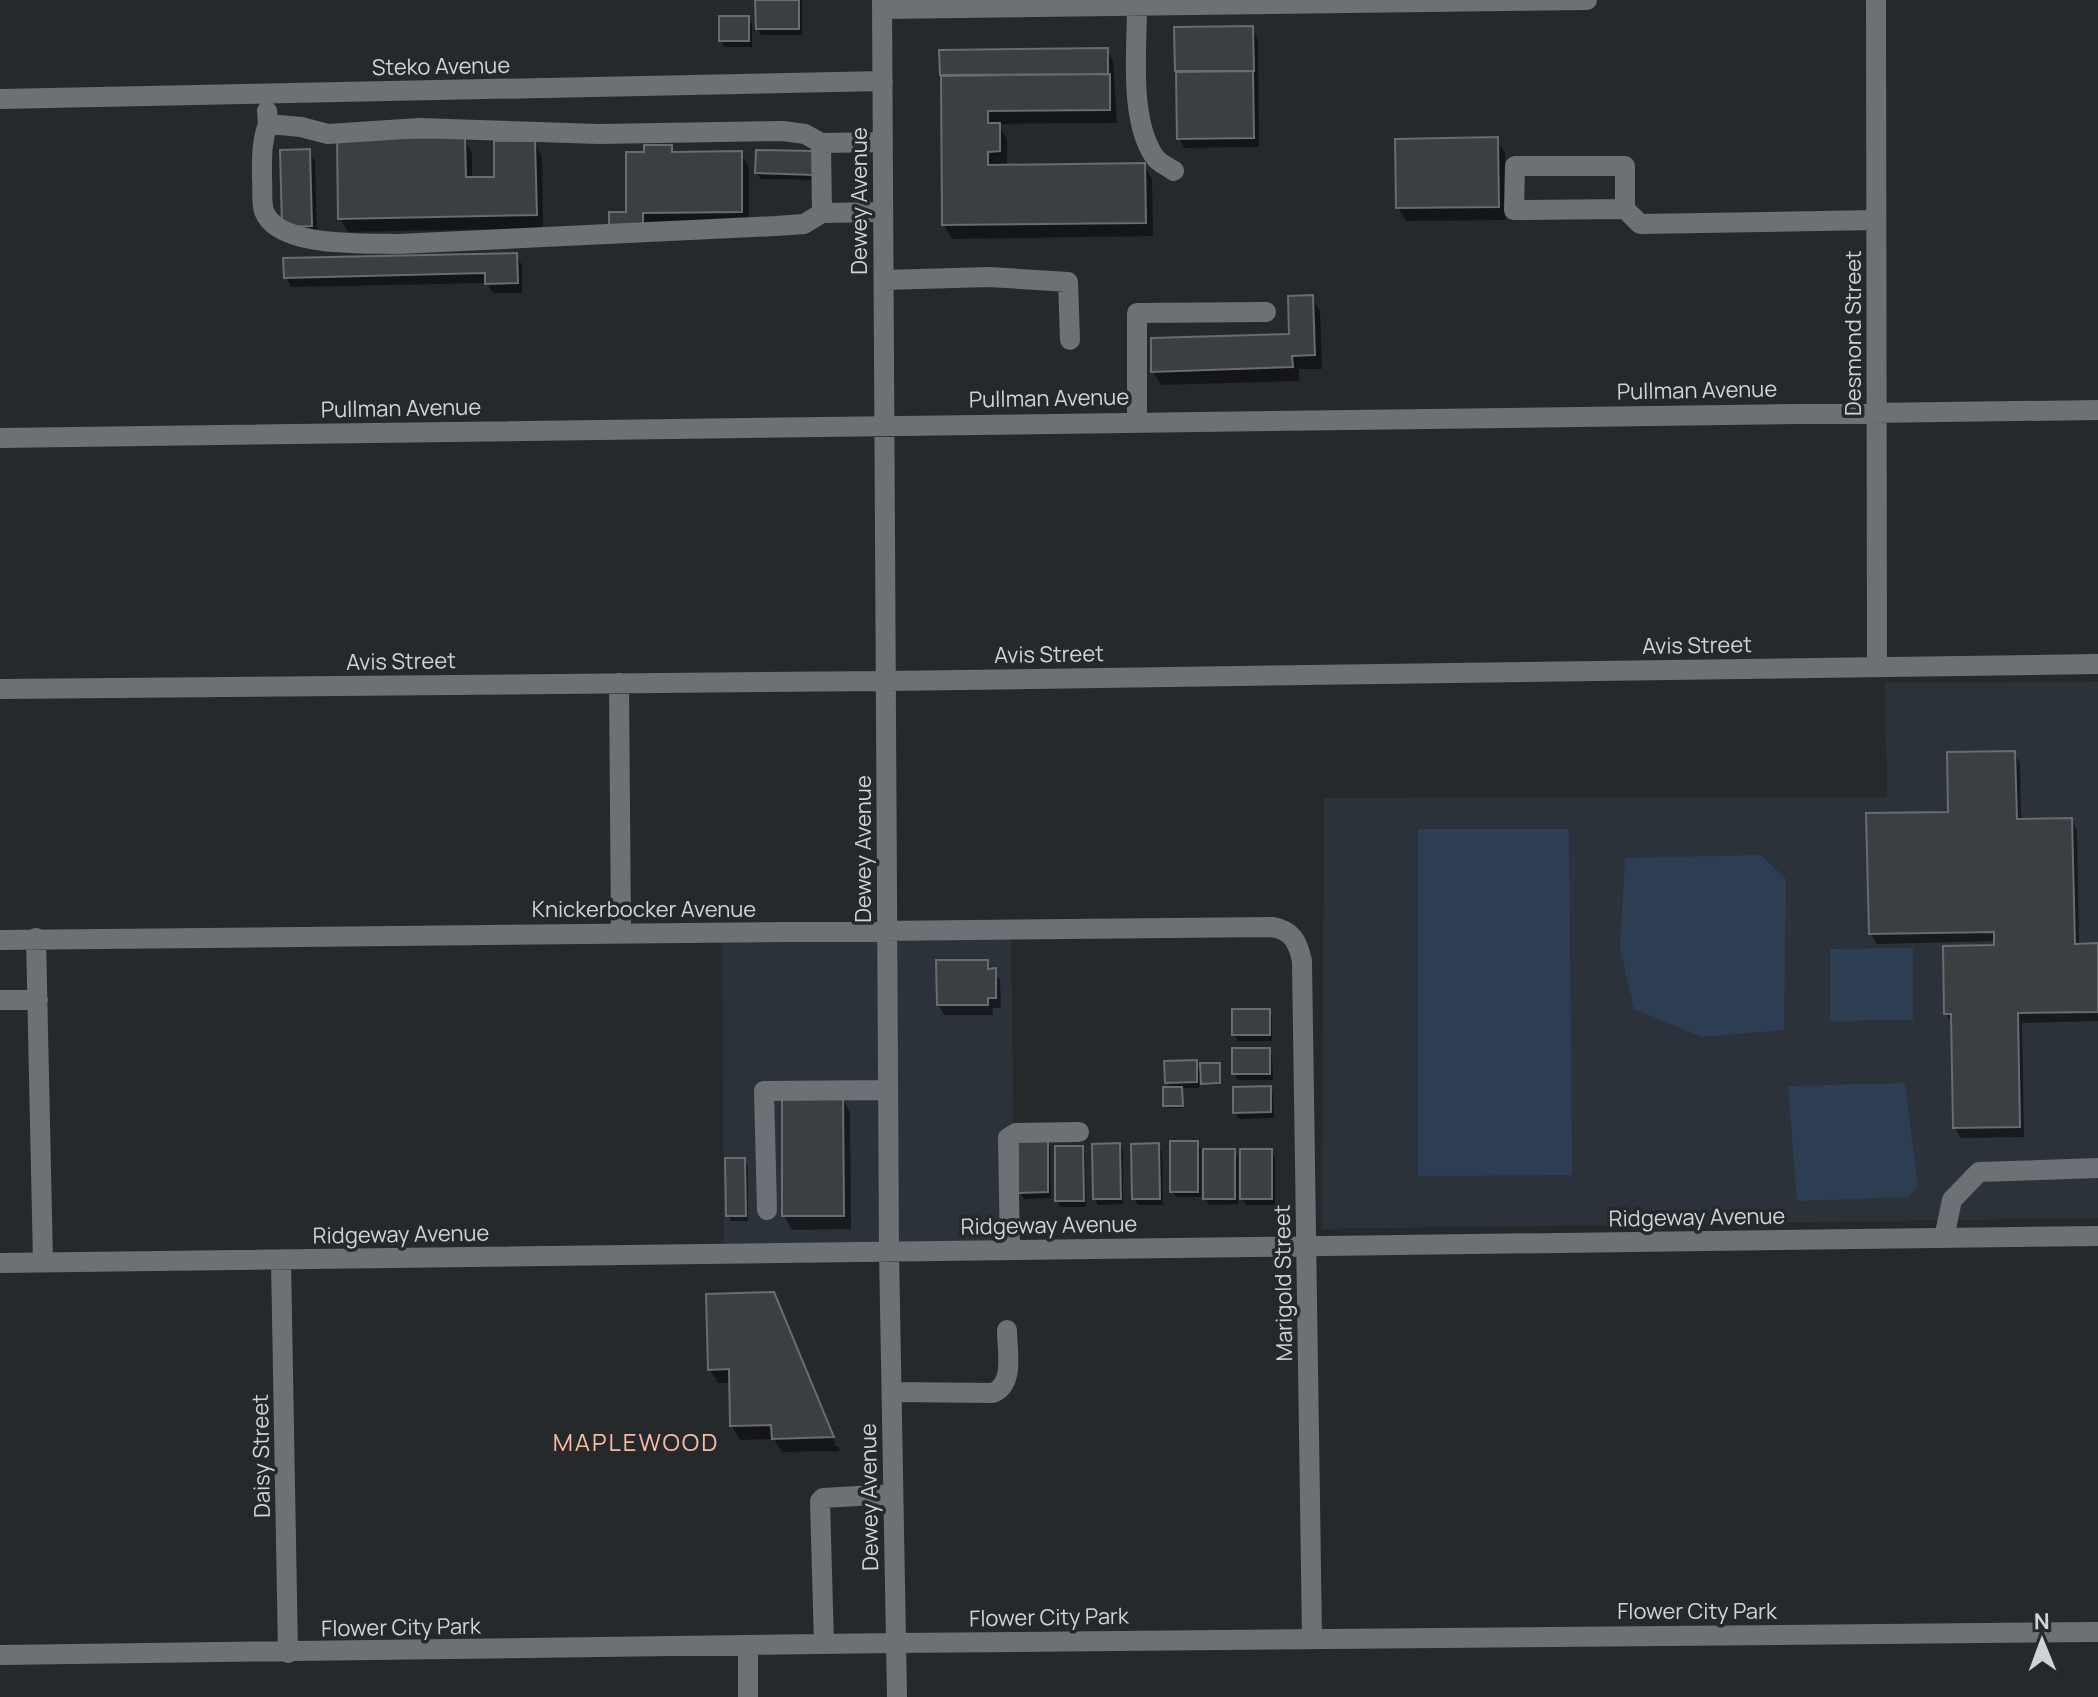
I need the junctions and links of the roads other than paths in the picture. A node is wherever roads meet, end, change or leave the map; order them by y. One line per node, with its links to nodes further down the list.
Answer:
1 (1543, 0): 2 (street); 5 (street)
2 (1587, 0)
3 (1876, 0): 16 (street, Desmond Street)
4 (882, 4): 5 (street); 6 (street, Dewey Avenue)
5 (1137, 6): 12 (street)
6 (883, 81): 7 (street, Steko Avenue); 10 (street, Dewey Avenue)
7 (266, 94): 8 (street, Steko Avenue); 9 (street)
8 (0, 99)
9 (268, 124): 11 (street); 15 (street)
10 (883, 142): 11 (street); 14 (street, Dewey Avenue)
11 (821, 143): 15 (street)
12 (1174, 171)
13 (1625, 209): 13 (street); 16 (street)
14 (883, 212): 15 (street); 17 (street, Dewey Avenue)
15 (822, 213)
16 (1876, 220): 21 (street, Desmond Street)
17 (884, 280): 19 (street); 23 (street, Dewey Avenue)
18 (1266, 312): 22 (street)
19 (1070, 340)
20 (2098, 410): 21 (street, Pullman Avenue)
21 (1877, 412): 22 (street, Pullman Avenue); 26 (street, Desmond Street)
22 (1137, 421): 23 (street, Pullman Avenue)
23 (885, 424): 24 (street, Pullman Avenue); 27 (street, Dewey Avenue)
24 (0, 438)
25 (2098, 664): 26 (street, Avis Street)
26 (1877, 666): 27 (street, Avis Street)
27 (886, 681): 28 (street, Avis Street); 30 (street, Dewey Avenue)
28 (619, 683): 29 (street, Avis Street); 32 (street)
29 (0, 689)
30 (887, 931): 31 (street, Knickerbocker Avenue); 32 (street, Knickerbocker Avenue); 37 (street, Dewey Avenue)
31 (1288, 932): 43 (street, Marigold Street)
32 (621, 933): 33 (street, Knickerbocker Avenue)
33 (36, 938): 34 (street, Knickerbocker Avenue); 36 (street)
34 (0, 940)
35 (0, 1000): 36 (street)
36 (38, 1000): 47 (street)
37 (888, 1090): 40 (street); 45 (street, Dewey Avenue)
38 (1079, 1132): 44 (street)
39 (2098, 1168): 42 (street)
40 (767, 1210)
41 (2098, 1236): 42 (street, Ridgeway Avenue)
42 (1944, 1238): 43 (street, Ridgeway Avenue)
43 (1306, 1246): 44 (street, Ridgeway Avenue); 53 (street, Marigold Street)
44 (1010, 1250): 45 (street, Ridgeway Avenue)
45 (889, 1251): 46 (street, Ridgeway Avenue); 50 (street, Dewey Avenue)
46 (281, 1260): 47 (street, Ridgeway Avenue); 57 (street, Daisy Street)
47 (43, 1262): 48 (street, Ridgeway Avenue)
48 (0, 1263)
49 (1007, 1330): 50 (street)
50 (892, 1392): 51 (street, Dewey Avenue)
51 (893, 1494): 54 (street, Dewey Avenue); 55 (street)
52 (2098, 1632): 53 (street, Flower City Park)
53 (1312, 1638): 54 (street, Flower City Park)
54 (896, 1643): 55 (street, Flower City Park); 60 (street, Dewey Avenue)
55 (824, 1644): 56 (street, Flower City Park)
56 (748, 1645): 57 (street, Flower City Park); 59 (street)
57 (288, 1653): 58 (street, Flower City Park)
58 (0, 1655)
59 (748, 1697)
60 (897, 1697)

